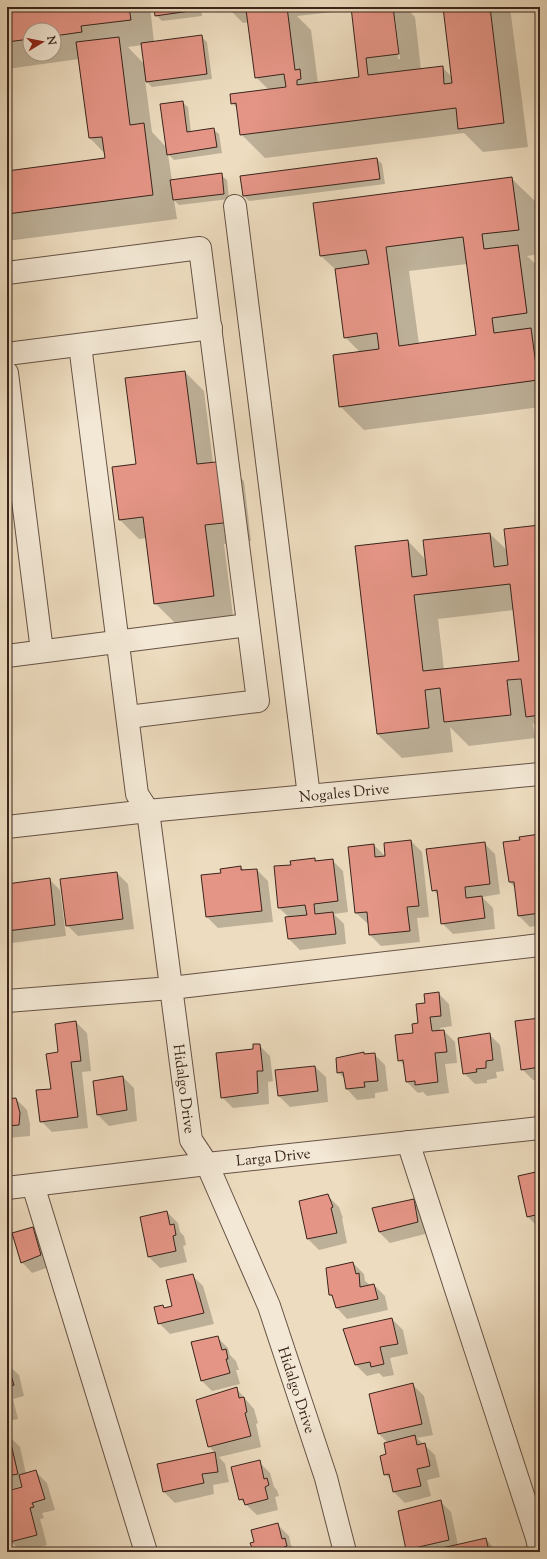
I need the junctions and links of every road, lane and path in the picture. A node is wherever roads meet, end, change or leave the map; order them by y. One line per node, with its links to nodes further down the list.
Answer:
1 (235, 206): 13 (street)
2 (7, 273): 3 (street)
3 (211, 328): 4 (street); 7 (street)
4 (80, 345): 5 (street); 8 (street)
5 (7, 354)
6 (7, 373): 9 (street)
7 (248, 625): 8 (street); 11 (street)
8 (118, 642): 9 (street); 11 (street)
9 (42, 651): 10 (street)
10 (7, 656)
11 (128, 717): 14 (street)
12 (540, 774): 13 (street, Nogales Drive)
13 (309, 796): 14 (street, Nogales Drive)
14 (148, 811): 15 (street); 17 (street, Hidalgo Drive)
15 (7, 828)
16 (540, 945): 17 (street)
17 (171, 988): 18 (street); 21 (street, Hidalgo Drive)
18 (7, 1001)
19 (540, 1128): 20 (street, Larga Drive)
20 (408, 1142): 21 (street, Larga Drive); 26 (street)
21 (207, 1164): 22 (street, Larga Drive); 25 (street, Hidalgo Drive)
22 (33, 1185): 23 (street, Larga Drive); 24 (street)
23 (7, 1188)
24 (146, 1552)
25 (345, 1552)
26 (540, 1552)

